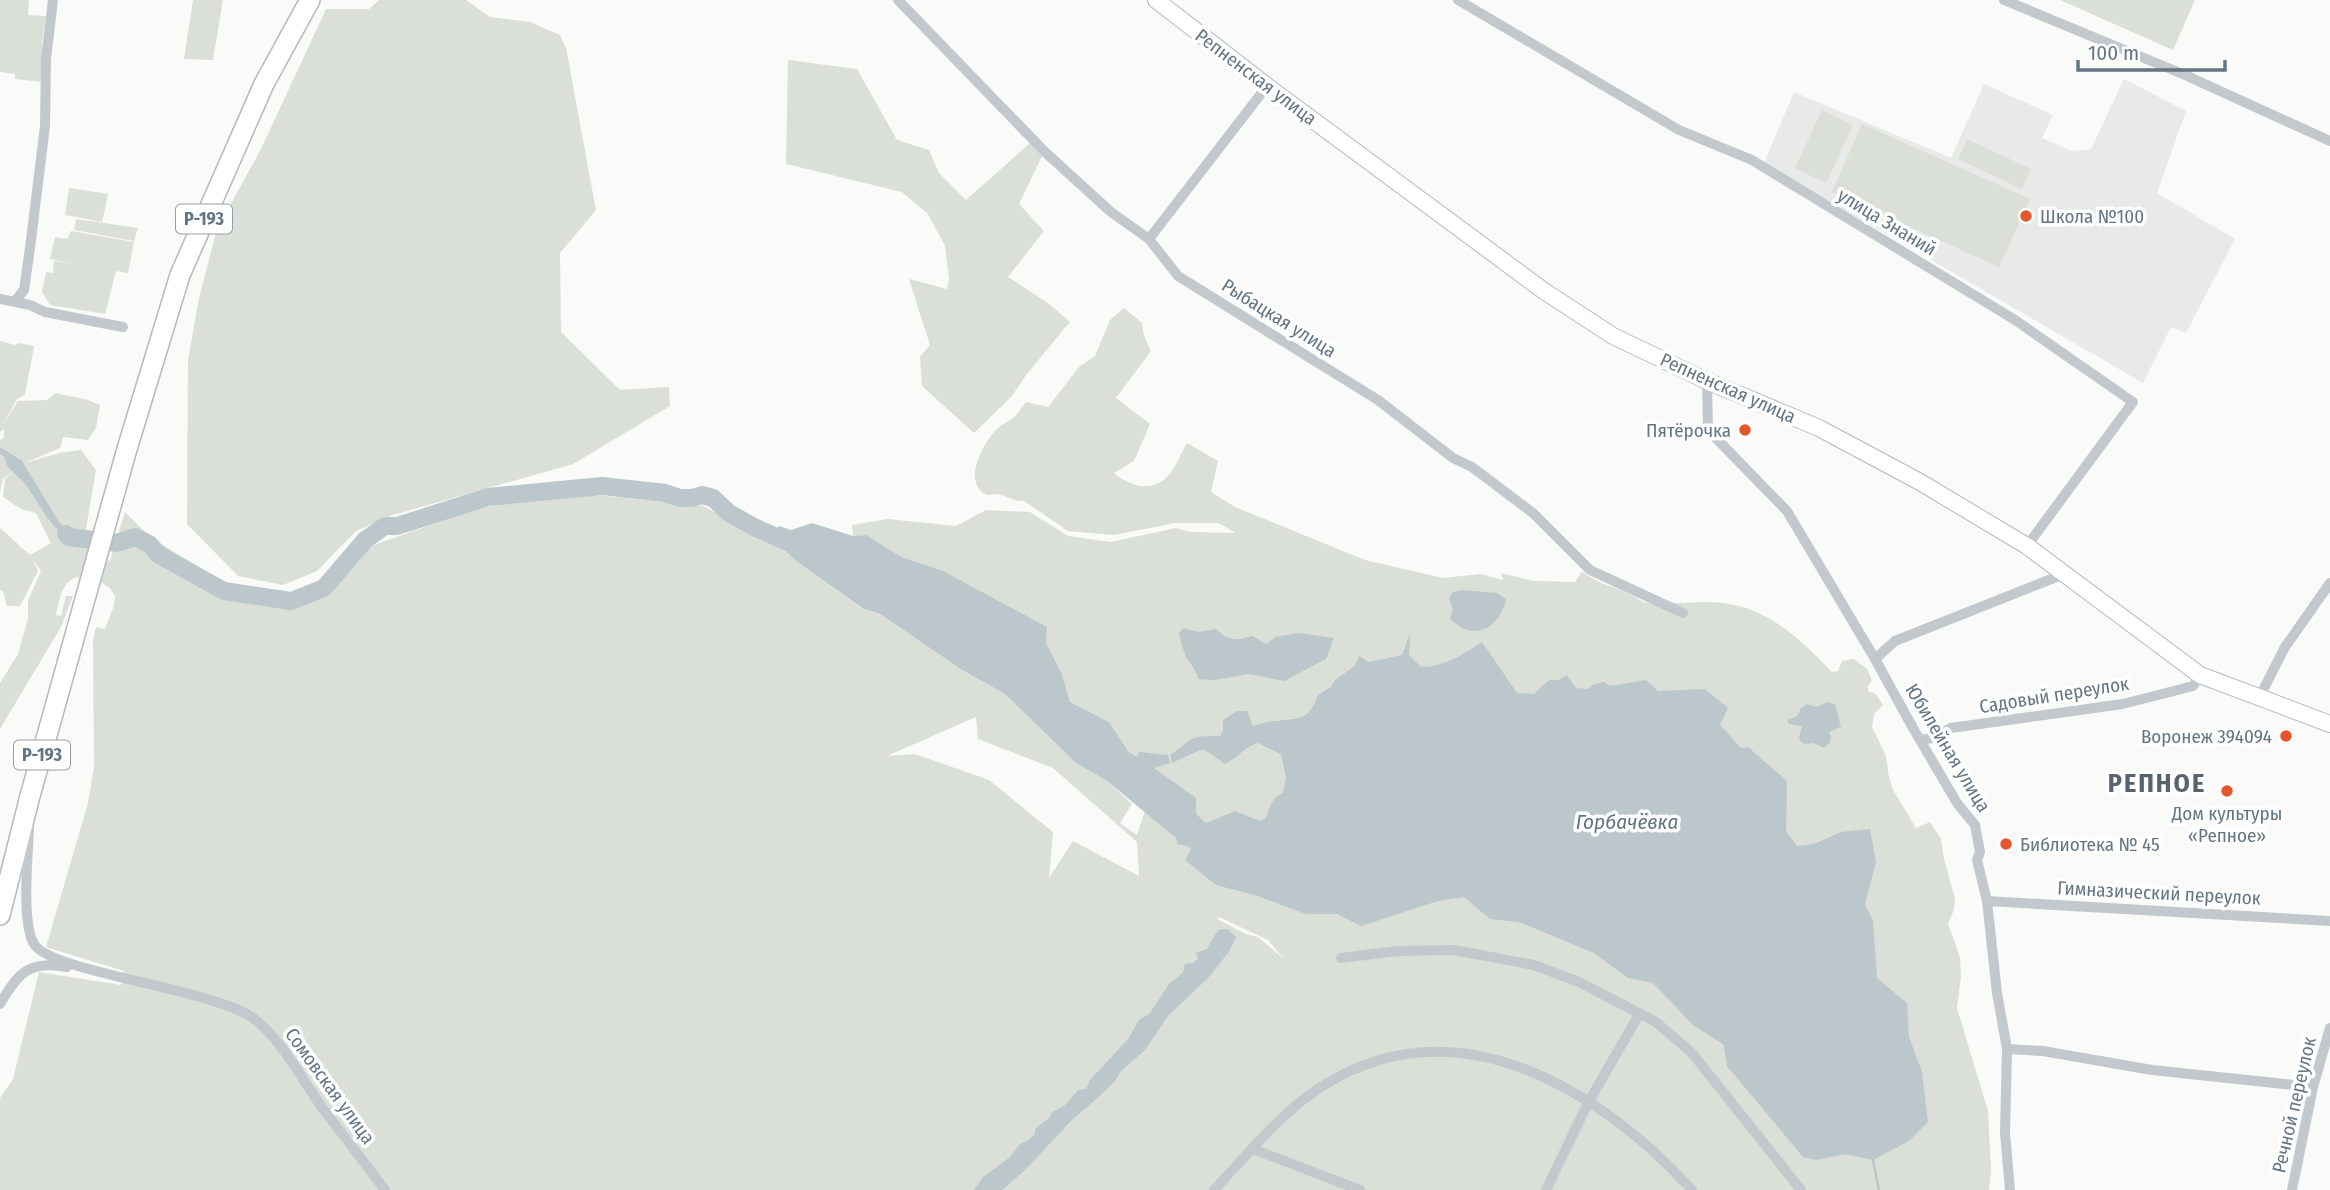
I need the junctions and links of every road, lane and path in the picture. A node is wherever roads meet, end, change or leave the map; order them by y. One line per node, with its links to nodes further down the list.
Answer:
1 (53, 0): 13 (street)
2 (310, 0): 25 (highway, Р-193)
3 (898, 0): 11 (street, Рыбацкая улица)
4 (1156, 0): 9 (street, Репненская улица)
5 (1458, 0): 8 (street, улица Знаний)
6 (1485, 0): 8 (street)
7 (2004, 0): 10 (street)
8 (1479, 13): 16 (street, улица Знаний)
9 (1267, 86): 11 (street); 15 (street, Репненская улица)
10 (2330, 141)
11 (1149, 239): 19 (street, Рыбацкая улица)
12 (0, 299): 13 (street)
13 (15, 301): 14 (street)
14 (122, 327)
15 (1707, 381): 16 (street, Репненская улица); 20 (street, Юбилейная улица)
16 (2027, 546): 17 (street, Репненская улица)
17 (2064, 573): 20 (street); 21 (street, Репненская улица)
18 (2330, 583): 22 (street)
19 (1683, 613)
20 (1875, 659): 24 (street, Юбилейная улица)
21 (2197, 680): 22 (street, Репненская улица); 24 (street, Садовый переулок)
22 (2259, 698): 23 (street, Репненская улица)
23 (2330, 724)
24 (1922, 740): 26 (street, Юбилейная улица)
25 (30, 796): 27 (highway, Р-193); 30 (street)
26 (1987, 901): 28 (street, Гимназический переулок); 34 (street, Юбилейная улица)
27 (0, 915)
28 (2330, 921)
29 (1341, 958): 32 (street)
30 (118, 976): 31 (street); 38 (street, Сомовская улица)
31 (0, 1004)
32 (1640, 1013): 36 (street); 43 (street)
33 (2330, 1028): 35 (street, Речной переулок)
34 (2007, 1049): 35 (street); 44 (street, Юбилейная улица)
35 (2313, 1087): 45 (street, Речной переулок)
36 (1589, 1101): 37 (street); 41 (street); 42 (street)
37 (1253, 1149): 39 (street); 40 (street)
38 (386, 1190)
39 (1214, 1190)
40 (1360, 1190)
41 (1546, 1190)
42 (1692, 1190)
43 (1801, 1190)
44 (2010, 1190)
45 (2292, 1190)

